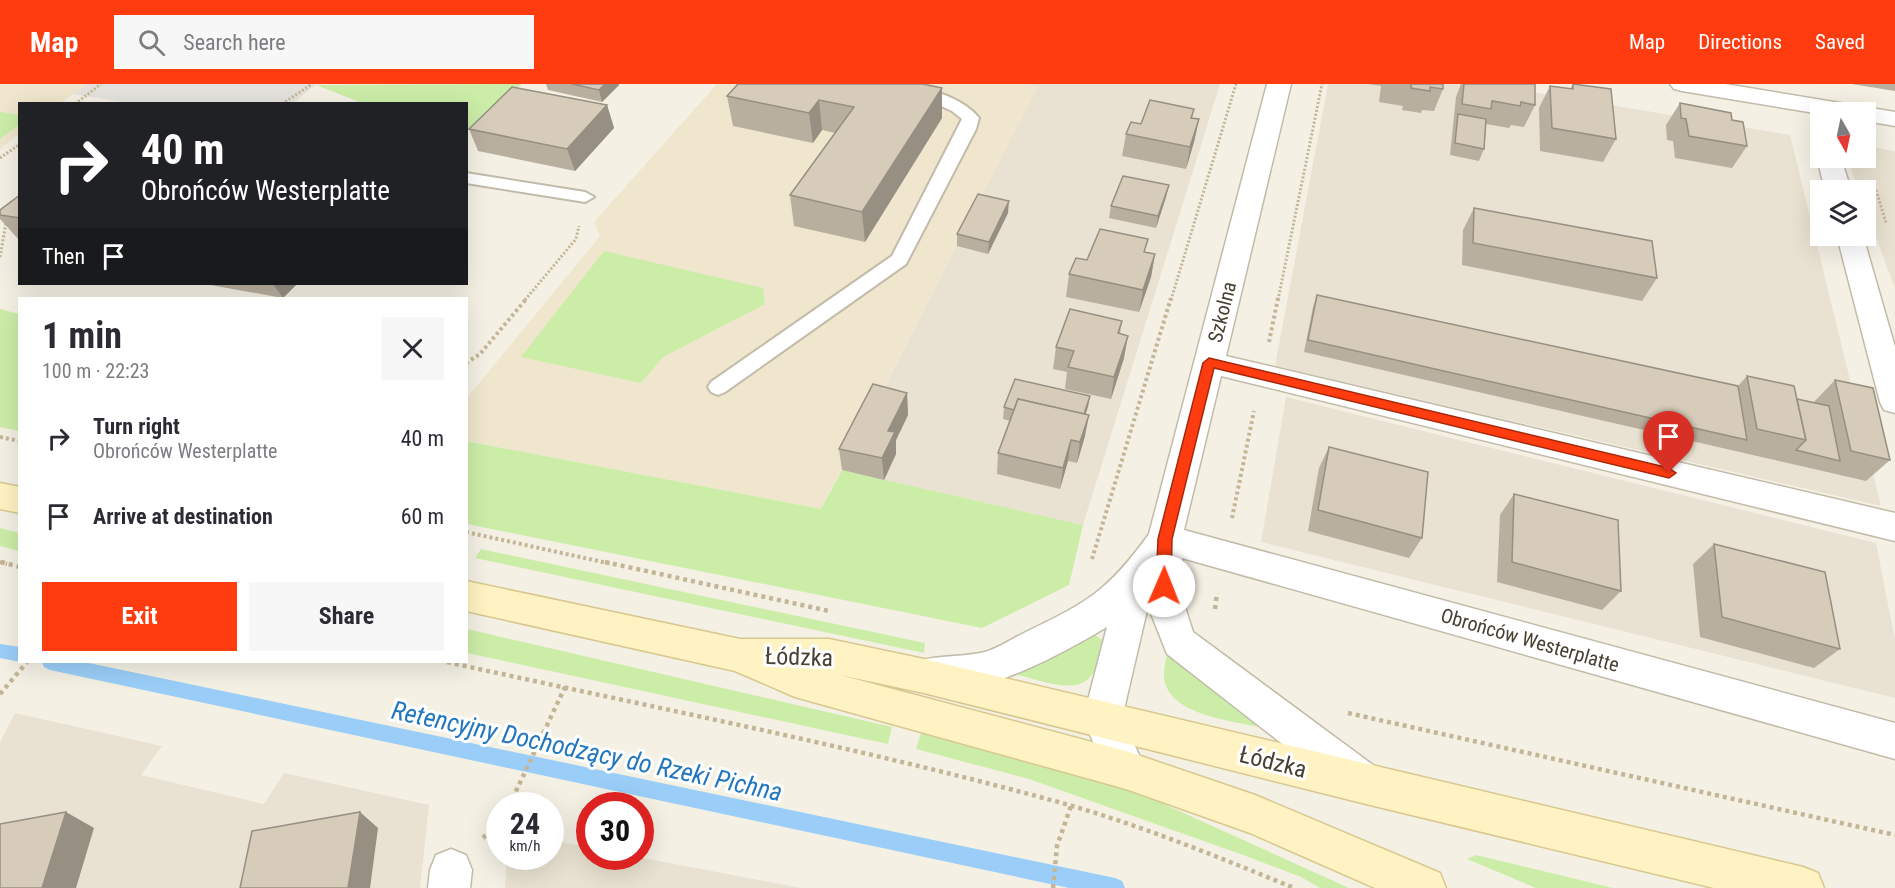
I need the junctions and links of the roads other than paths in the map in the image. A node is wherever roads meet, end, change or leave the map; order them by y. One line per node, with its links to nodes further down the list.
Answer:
1 (902, 84): 11 (lane)
2 (1279, 84): 10 (street, Szkolna)
3 (1682, 84): 4 (street)
4 (1810, 115)
5 (1876, 116): 6 (street)
6 (1895, 119)
7 (468, 178): 8 (lane)
8 (585, 197)
9 (1853, 246): 12 (street)
10 (1209, 363): 15 (street); 16 (street, Szkolna)
11 (718, 387)
12 (1895, 402)
13 (0, 496): 14 (main road)
14 (18, 500)
15 (1895, 527)
16 (1165, 539): 17 (street, Szkolna); 22 (street, Obrońców Westerplatte); 24 (street, Szkolna)
17 (1137, 579): 20 (street, Szkolna); 21 (street, Szkolna)
18 (468, 596): 19 (main road, Łódzka)
19 (740, 656): 20 (main road, Łódzka); 23 (main road, Łódzka)
20 (924, 676): 21 (main road, Łódzka)
21 (1102, 719): 23 (street); 24 (main road, Łódzka)
22 (1895, 741)
23 (1126, 770): 25 (main road, Łódzka)
24 (1366, 785): 26 (main road, Łódzka)
25 (1425, 888)
26 (1803, 888)

